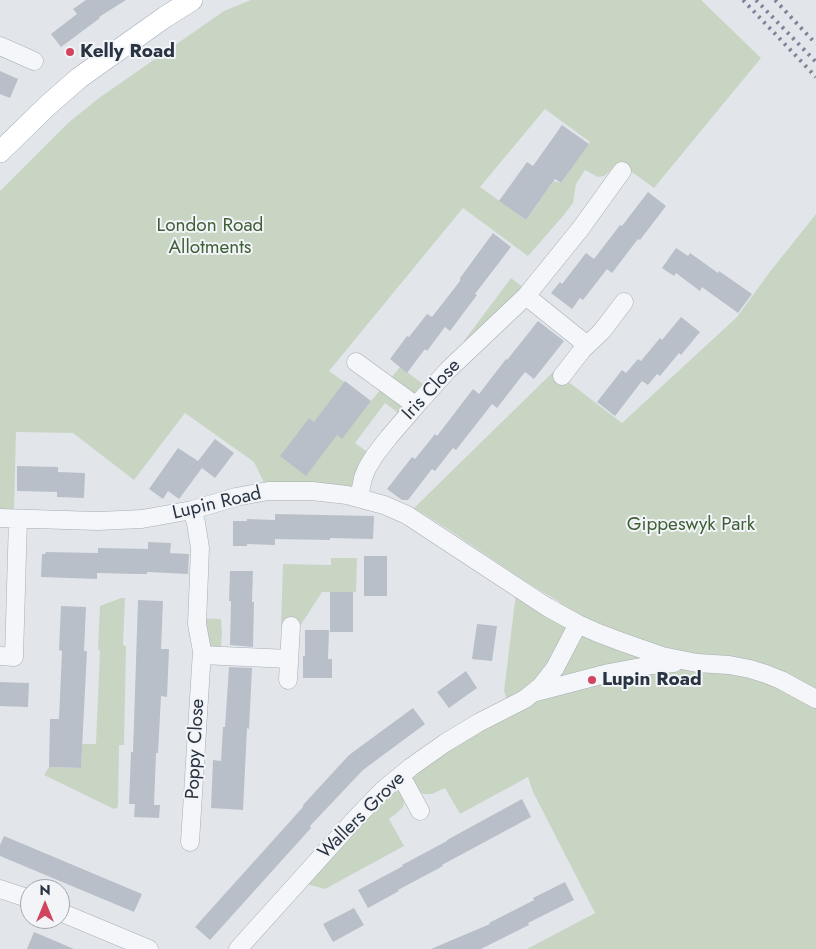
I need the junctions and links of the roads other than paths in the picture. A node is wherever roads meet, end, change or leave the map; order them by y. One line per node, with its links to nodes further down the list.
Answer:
1 (192, 0): 4 (main road)
2 (0, 46): 3 (street)
3 (34, 61)
4 (0, 152)
5 (622, 171): 6 (street, Iris Close)
6 (526, 296): 8 (street); 11 (street, Iris Close)
7 (624, 302): 8 (street)
8 (587, 345): 10 (street)
9 (356, 362): 11 (street)
10 (562, 376)
11 (415, 405): 12 (street, Iris Close)
12 (359, 498): 13 (street, Lupin Road); 16 (street, Lupin Road)
13 (192, 510): 15 (street, Lupin Road); 18 (street, Poppy Close)
14 (0, 518): 15 (street, Lupin Road)
15 (18, 519): 19 (street)
16 (578, 624): 21 (street, Wallers Grove); 23 (street, Wallers Grove)
17 (291, 626): 20 (street)
18 (202, 655): 20 (street); 27 (street, Poppy Close)
19 (0, 656)
20 (289, 659): 22 (street)
21 (697, 662): 23 (street, Wallers Grove); 24 (street, Wallers Grove)
22 (288, 680)
23 (533, 693): 25 (street, Wallers Grove)
24 (816, 699)
25 (400, 777): 26 (street); 33 (street, Wallers Grove)
26 (420, 811)
27 (190, 842)
28 (0, 889): 29 (street)
29 (20, 896)
30 (70, 917): 31 (street)
31 (128, 945): 32 (street)
32 (149, 949)
33 (238, 949)

